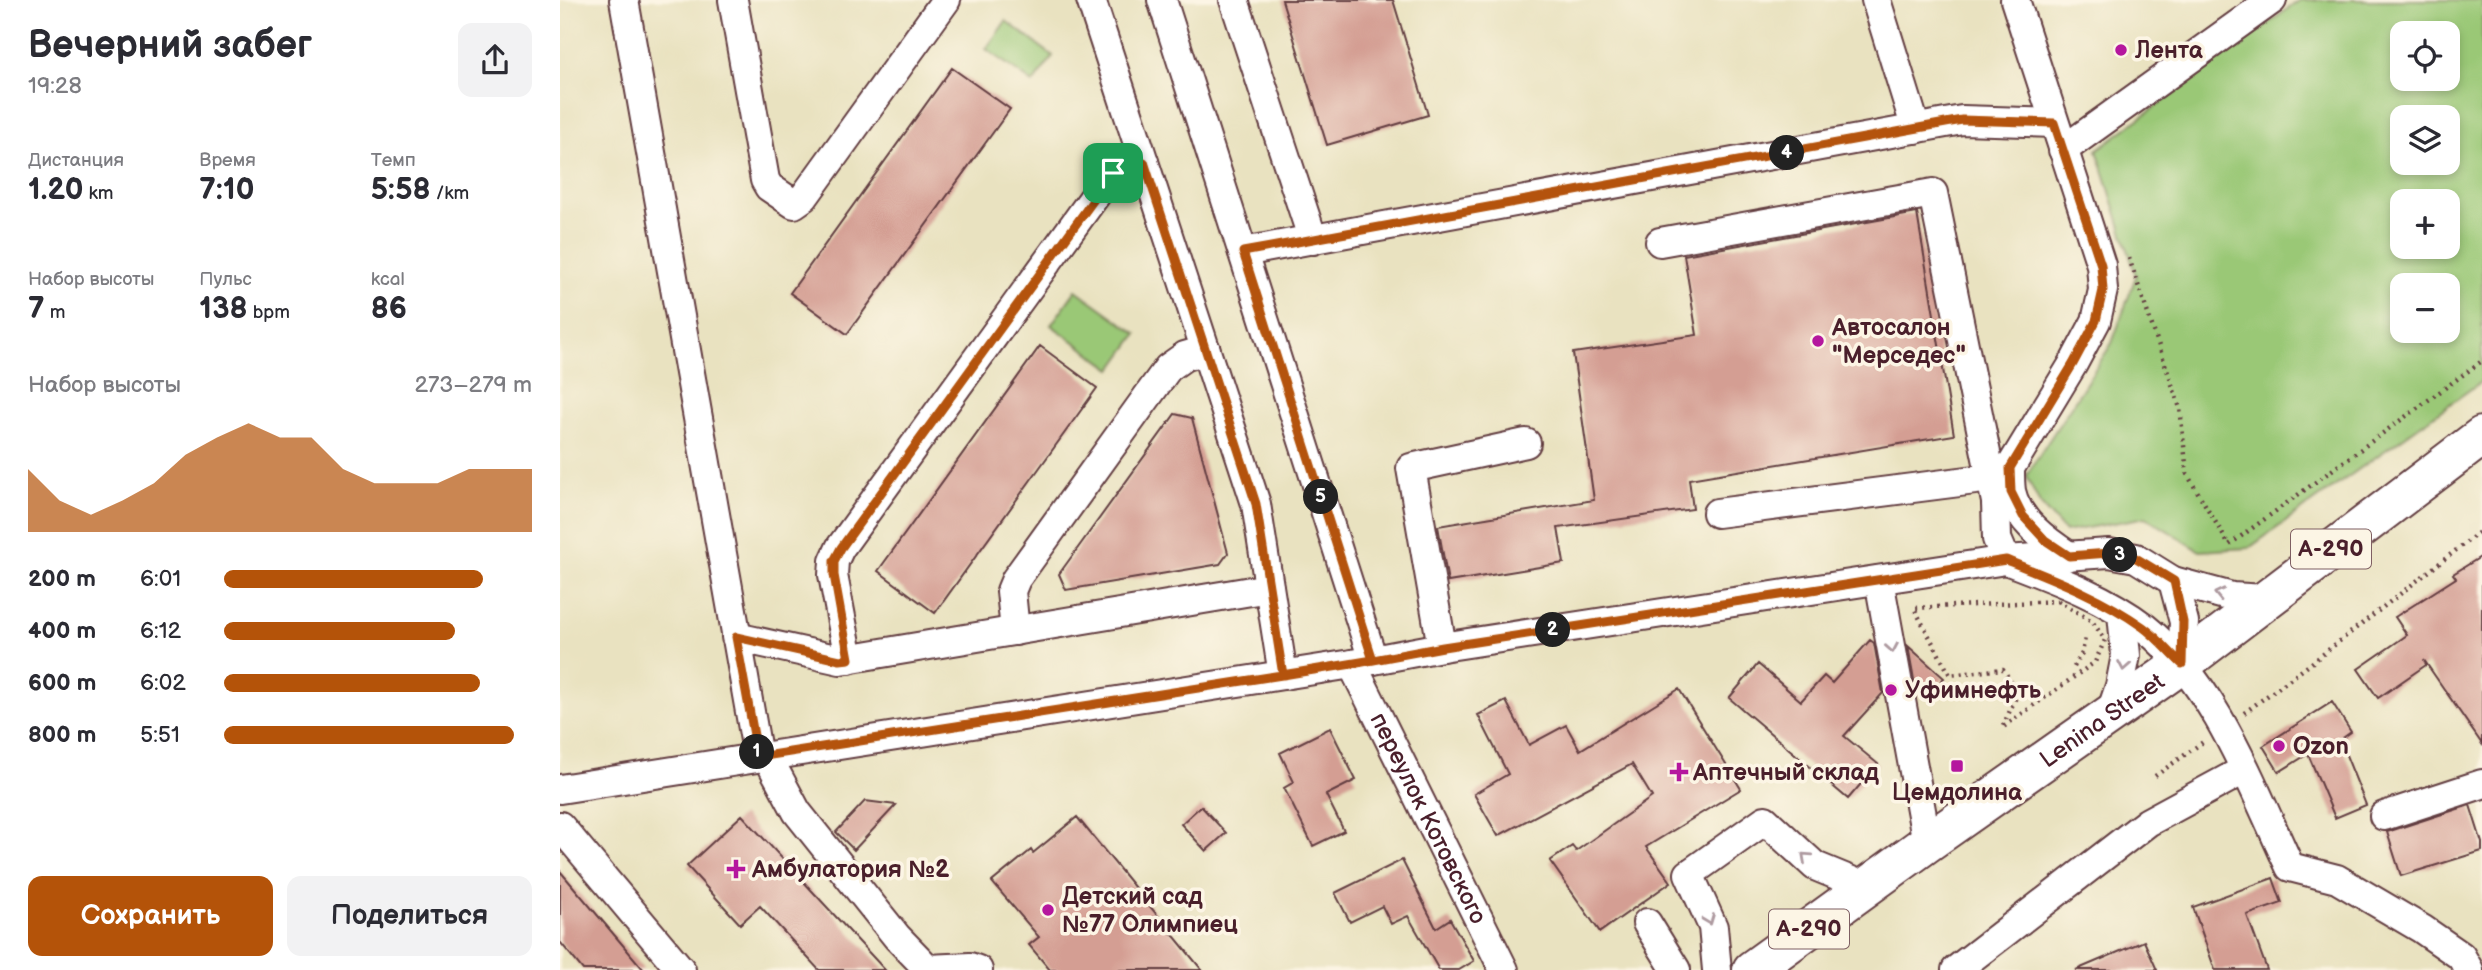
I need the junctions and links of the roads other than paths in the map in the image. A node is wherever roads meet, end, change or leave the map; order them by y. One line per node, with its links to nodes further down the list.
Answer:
1 (624, 0): 30 (street)
2 (733, 0): 3 (street)
3 (946, 0)
4 (1091, 0): 13 (street)
5 (1162, 0): 16 (street, переулок Котовского)
6 (1234, 0): 14 (street)
7 (1877, 0): 11 (street)
8 (2015, 0): 10 (street)
9 (2272, 0): 12 (street)
10 (2054, 123): 11 (street); 12 (street)
11 (1916, 129): 14 (street)
12 (2063, 150): 20 (street)
13 (1144, 162): 17 (street); 32 (street)
14 (1313, 240): 16 (street)
15 (1660, 242): 20 (street)
16 (1243, 252): 33 (street, переулок Котовского)
17 (1206, 350): 26 (street); 29 (street)
18 (2482, 436): 27 (highway, Lenina Street / А-290)
19 (1526, 443): 31 (street)
20 (1999, 483): 21 (street); 22 (street); 23 (street)
21 (1717, 513)
22 (2069, 556): 23 (street); 25 (street)
23 (2006, 560): 24 (street); 28 (street)
24 (1879, 580): 31 (street); 43 (street, one-way to 43)
25 (2174, 581): 27 (street, one-way to 25); 34 (street)
26 (1269, 588): 29 (street); 35 (street)
27 (2265, 599): 34 (highway, Lenina Street / А-290)
28 (2122, 614): 34 (street); 36 (street, one-way to 36)
29 (1015, 631): 32 (street)
30 (736, 637): 32 (street); 37 (street)
31 (1443, 647): 33 (street)
32 (849, 659)
33 (1363, 662): 35 (street); 48 (street, переулок Котовского)
34 (2182, 664): 36 (highway, Lenina Street / А-290); 38 (street)
35 (1283, 675): 37 (street)
36 (2109, 715): 43 (highway, Lenina Street / А-290)
37 (762, 757): 40 (street); 47 (street)
38 (2244, 770): 52 (street); 53 (street)
39 (2482, 784): 41 (street)
40 (560, 789)
41 (2384, 816)
42 (560, 826): 46 (street)
43 (1927, 843): 44 (highway, Lenina Street / А-290)
44 (1866, 887): 50 (street, one-way to 50); 51 (highway, Lenina Street / А-290)
45 (1647, 923): 49 (street)
46 (681, 970)
47 (978, 970)
48 (1503, 970)
49 (1676, 970)
50 (1717, 970)
51 (1752, 970)
52 (1956, 970)
53 (2469, 970)

